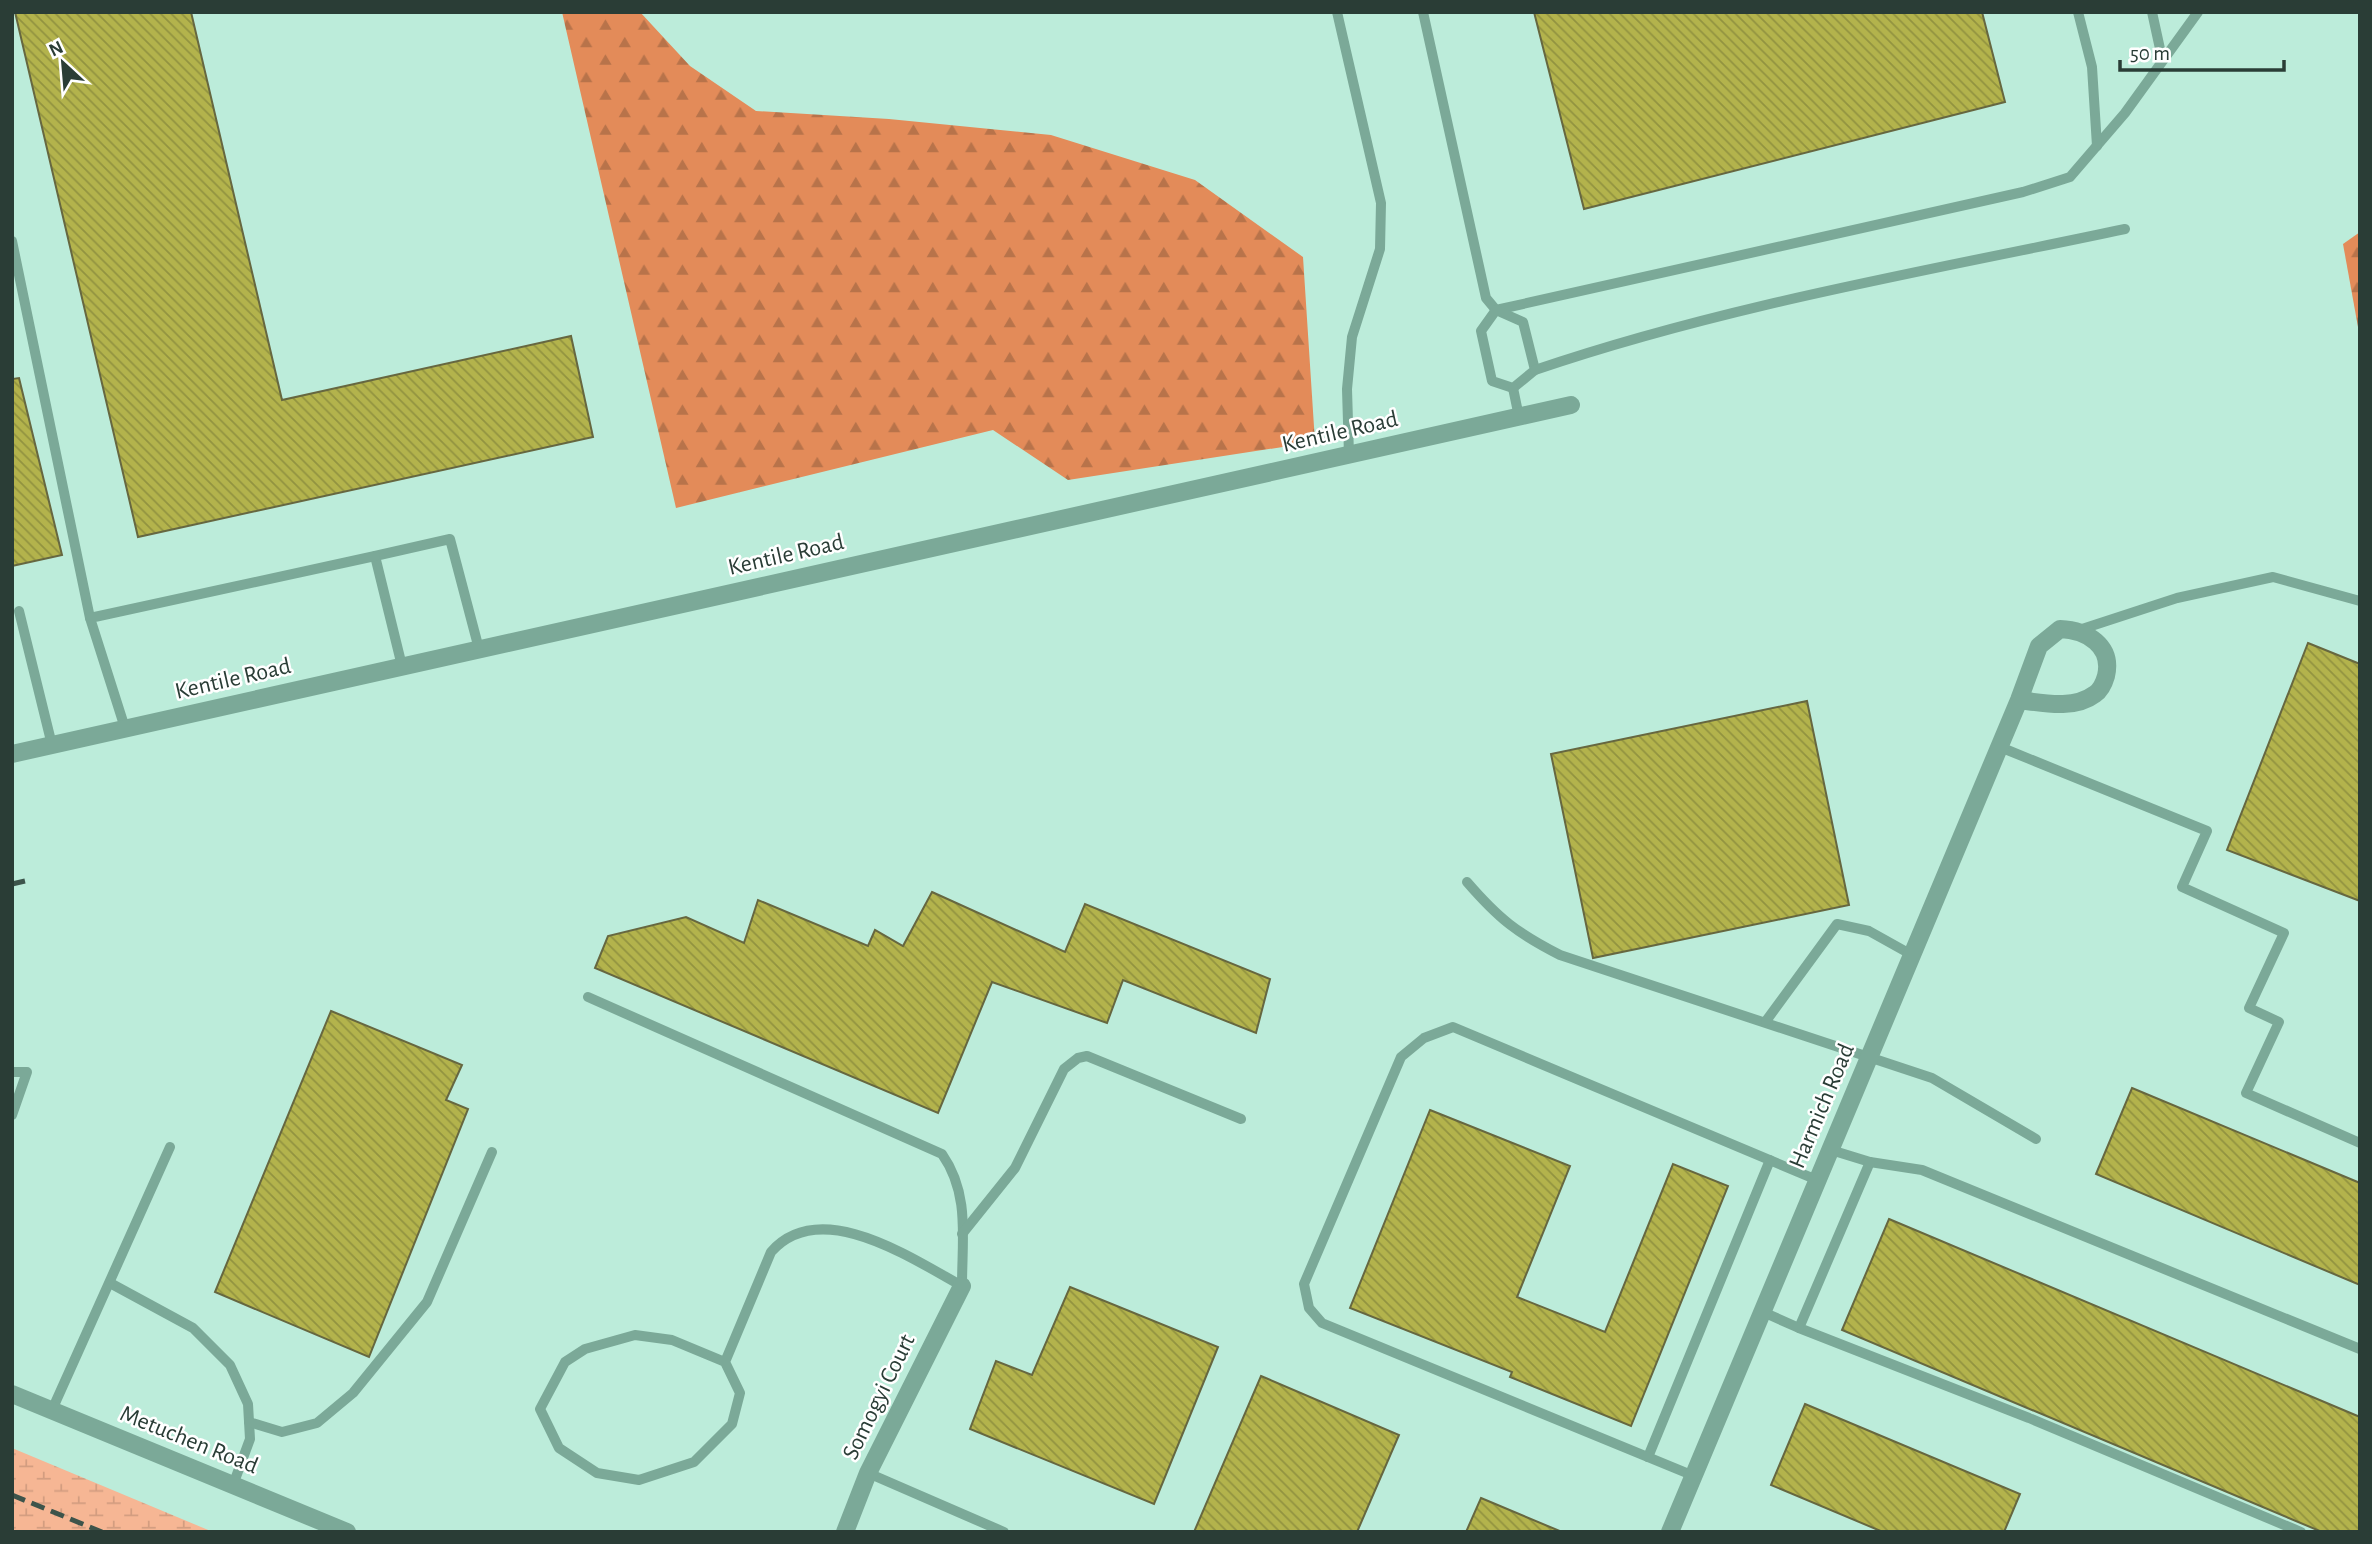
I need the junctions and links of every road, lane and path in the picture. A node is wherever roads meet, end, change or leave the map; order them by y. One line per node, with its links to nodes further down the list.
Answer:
1 (1337, 12): 15 (lane)
2 (1423, 12): 10 (lane)
3 (2078, 12): 7 (lane)
4 (2152, 12): 6 (lane)
5 (2198, 12): 6 (lane)
6 (2162, 58): 7 (lane)
7 (2097, 146): 10 (lane)
8 (2125, 229): 11 (lane)
9 (12, 241): 19 (lane)
10 (1496, 310): 11 (lane); 12 (lane)
11 (1535, 370): 12 (lane)
12 (1513, 388): 14 (lane)
13 (1571, 405): 14 (street, Kentile Road)
14 (1519, 417): 15 (street, Kentile Road)
15 (1349, 455): 21 (street, Kentile Road)
16 (376, 556): 19 (lane); 21 (lane); 22 (lane)
17 (2360, 601): 20 (lane)
18 (19, 611): 25 (lane)
19 (90, 618): 24 (lane)
20 (2079, 630): 23 (street, Harmich Road); 23 (street)
21 (479, 649): 22 (street, Kentile Road)
22 (402, 666): 24 (street, Kentile Road)
23 (2019, 700): 26 (street, Harmich Road)
24 (125, 728): 25 (street, Kentile Road)
25 (52, 745): 27 (street, Kentile Road)
26 (2000, 747): 29 (street, Harmich Road); 37 (lane)
27 (12, 754)
28 (1467, 882): 31 (lane)
29 (1912, 955): 31 (lane); 32 (street, Harmich Road)
30 (588, 998): 44 (lane)
31 (1766, 1021): 32 (lane)
32 (1870, 1056): 36 (lane); 39 (street, Harmich Road)
33 (12, 1072): 34 (lane)
34 (12, 1115)
35 (1241, 1119): 44 (lane)
36 (2036, 1139)
37 (2360, 1143)
38 (170, 1147): 45 (lane)
39 (1831, 1150): 42 (lane); 43 (street, Harmich Road)
40 (492, 1152): 53 (lane)
41 (1770, 1160): 43 (lane); 54 (lane); 54 (lane)
42 (1870, 1162): 48 (lane); 49 (lane)
43 (1817, 1180): 47 (street, Harmich Road)
44 (962, 1234): 46 (lane)
45 (110, 1283): 52 (lane); 53 (lane)
46 (962, 1286): 50 (lane); 55 (street, Somogyi Court)
47 (1763, 1312): 48 (lane); 56 (street, Harmich Road)
48 (1799, 1328): 62 (lane)
49 (2360, 1349)
50 (725, 1362): 50 (lane)
51 (12, 1394): 52 (street, Metuchen Road)
52 (52, 1410): 57 (street, Metuchen Road)
53 (249, 1422): 57 (lane)
54 (1648, 1457): 56 (lane)
55 (868, 1473): 59 (street, Somogyi Court); 60 (lane)
56 (1694, 1476): 61 (street, Harmich Road)
57 (233, 1485): 58 (street, Metuchen Road)
58 (347, 1532)
59 (845, 1532)
60 (1004, 1532)
61 (1670, 1532)
62 (2301, 1532)

